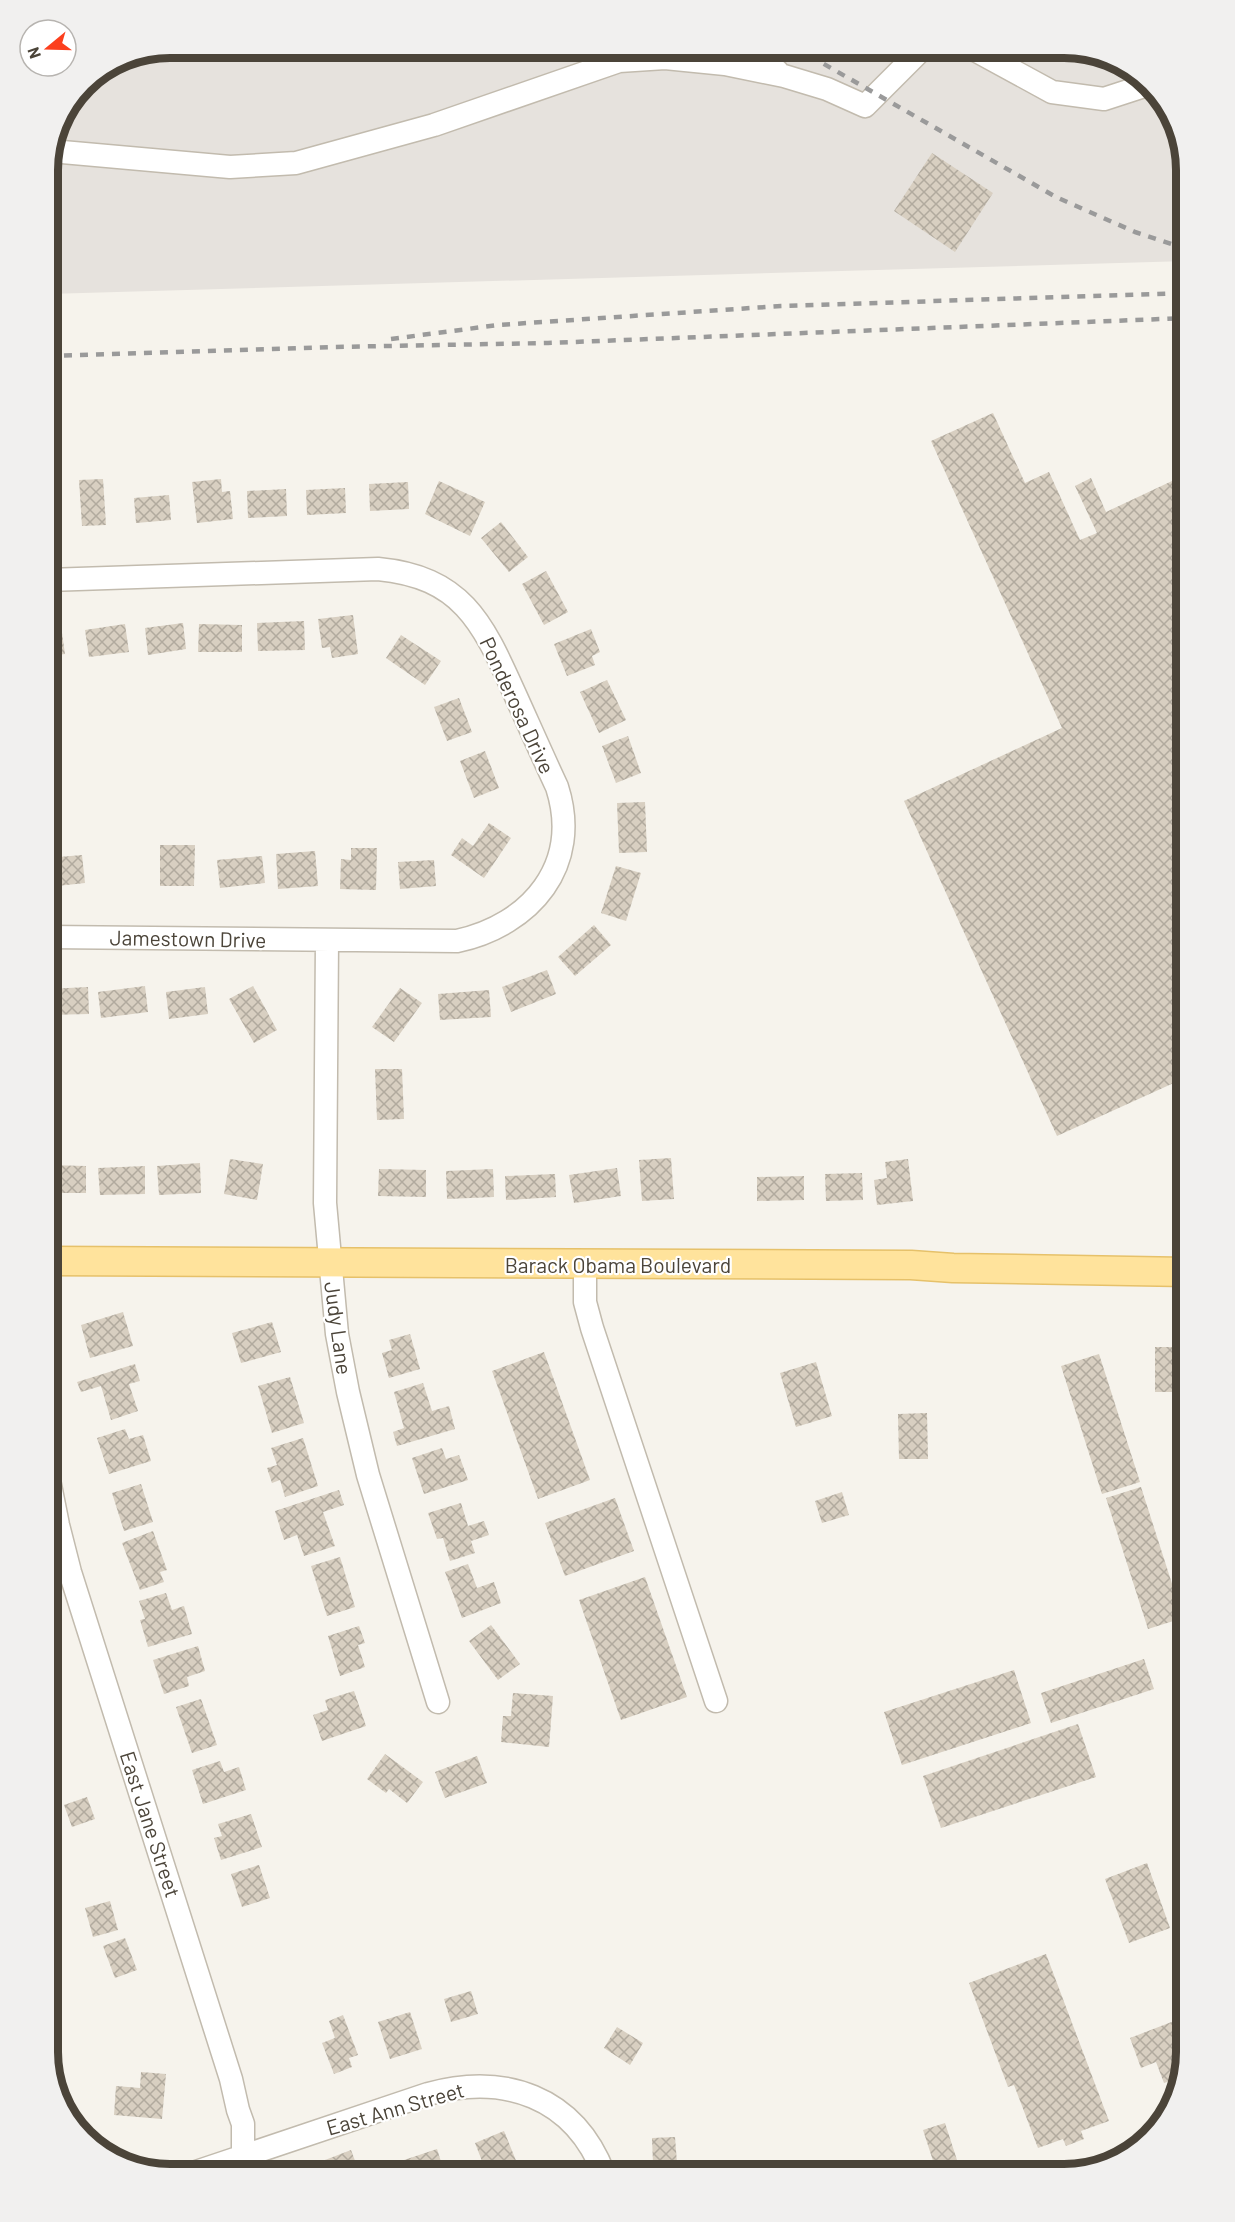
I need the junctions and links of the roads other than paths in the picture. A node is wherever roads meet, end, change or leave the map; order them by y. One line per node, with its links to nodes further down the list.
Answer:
1 (759, 59): 4 (street)
2 (912, 59): 4 (street)
3 (991, 59): 5 (street)
4 (783, 76): 6 (street)
5 (1140, 88)
6 (60, 152)
7 (59, 580): 9 (street, Ponderosa Drive)
8 (59, 937): 9 (street, Jamestown Drive)
9 (327, 940): 11 (street, Judy Lane)
10 (58, 1261): 11 (main road, Barack Obama Boulevard)
11 (330, 1263): 12 (main road, Barack Obama Boulevard); 16 (street, Judy Lane)
12 (585, 1264): 13 (main road, Barack Obama Boulevard); 15 (street)
13 (1176, 1272)
14 (58, 1526): 17 (street, East Jane Street)
15 (716, 1701)
16 (438, 1702)
17 (244, 2163)
18 (249, 2163): 19 (street, East Ann Street)
19 (598, 2163)

